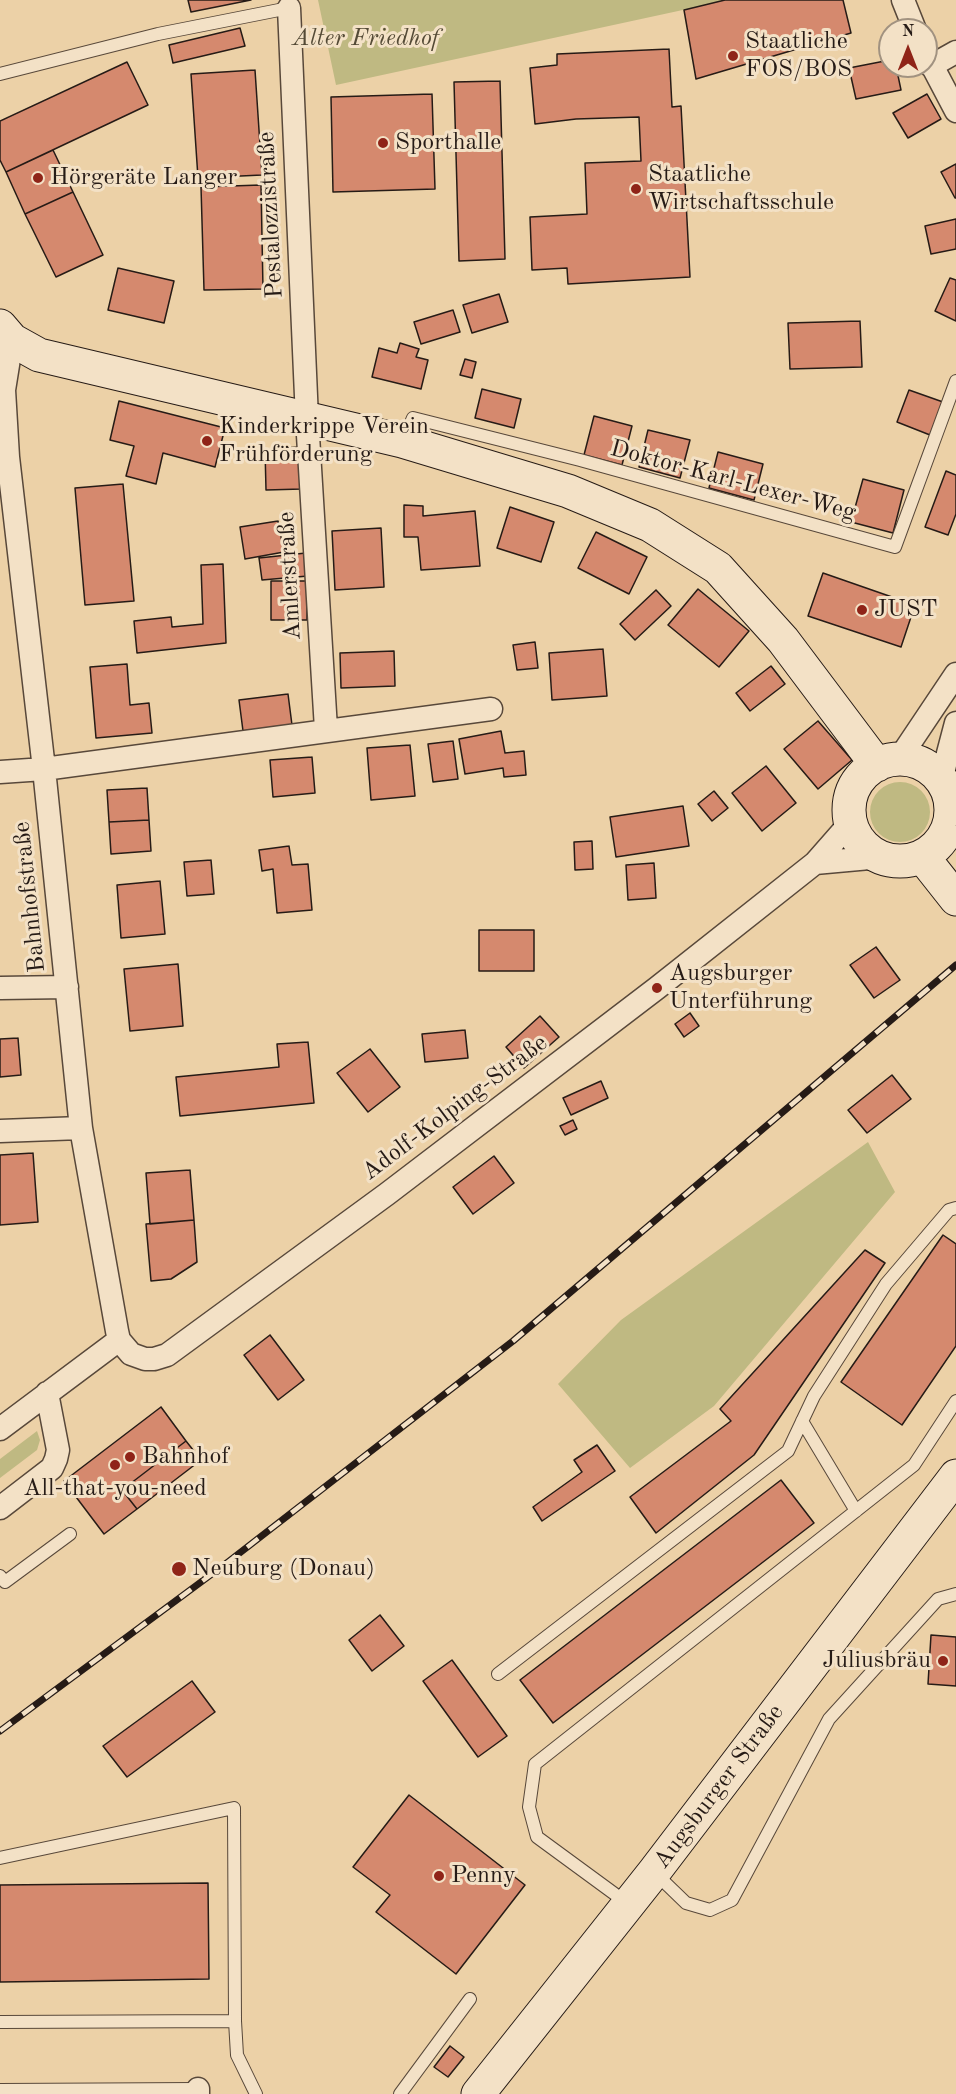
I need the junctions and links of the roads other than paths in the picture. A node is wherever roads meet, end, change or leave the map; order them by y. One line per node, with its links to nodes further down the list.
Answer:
1 (903, 0): 3 (street)
2 (289, 8): 6 (lane); 11 (street, Pestalozzistraße)
3 (910, 18)
4 (956, 52): 5 (street)
5 (938, 57)
6 (0, 74)
7 (938, 77): 8 (street)
8 (956, 111)
9 (4, 336): 11 (main road); 18 (street, Bahnhofstraße)
10 (956, 381): 12 (lane, Doktor-Karl-Lexer-Weg)
11 (307, 419): 12 (main road); 16 (street, Amlerstraße)
12 (402, 441): 17 (main road)
13 (956, 675): 17 (street)
14 (491, 709): 16 (street)
15 (956, 723): 20 (street)
16 (326, 729): 18 (street)
17 (888, 762): 20 (main road); 21 (main road)
18 (44, 769): 19 (street); 27 (street, Bahnhofstraße)
19 (0, 772)
20 (941, 780): 22 (main road)
21 (851, 822): 23 (main road); 24 (street, Adolf-Kolping-Straße)
22 (930, 849): 23 (main road); 25 (main road); 26 (main road)
23 (881, 857): 24 (street)
24 (815, 863): 32 (street, Adolf-Kolping-Straße)
25 (956, 881)
26 (956, 899)
27 (67, 987): 28 (street); 29 (street, Bahnhofstraße)
28 (0, 988)
29 (81, 1128): 30 (street); 32 (street, Bahnhofstraße)
30 (0, 1131)
31 (956, 1208): 35 (lane)
32 (119, 1340): 33 (street)
33 (47, 1393): 36 (street); 38 (street)
34 (956, 1401): 39 (lane)
35 (802, 1421): 39 (lane); 43 (lane)
36 (0, 1429)
37 (956, 1476): 45 (main road, Augsburger Straße)
38 (0, 1508)
39 (856, 1511): 46 (lane)
40 (70, 1534): 41 (lane)
41 (0, 1576)
42 (956, 1594): 45 (lane)
43 (498, 1674)
44 (0, 1858): 48 (lane)
45 (654, 1872): 46 (main road, Augsburger Straße)
46 (628, 1904): 54 (main road, Augsburger Straße)
47 (470, 1999): 53 (lane)
48 (235, 2021): 49 (lane); 52 (lane)
49 (0, 2022)
50 (0, 2090): 51 (lane)
51 (198, 2092)
52 (256, 2094)
53 (400, 2094)
54 (478, 2094)

